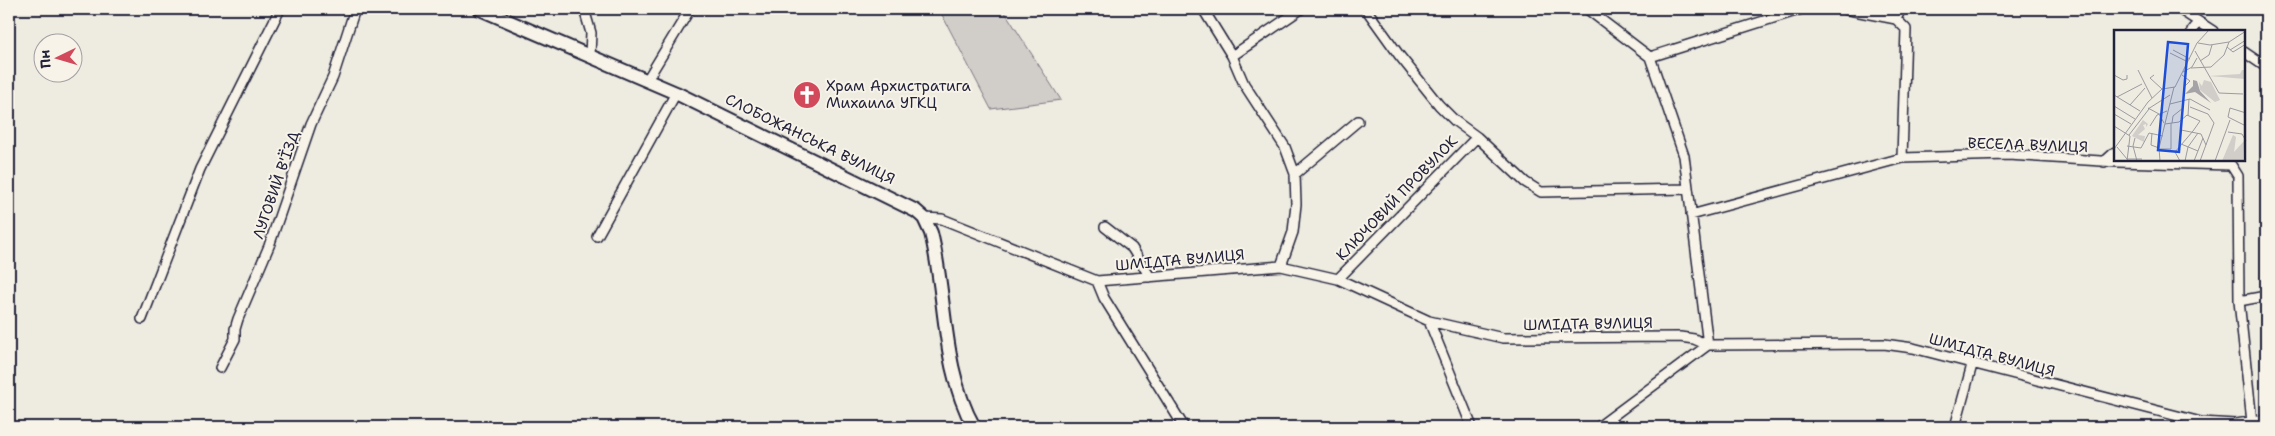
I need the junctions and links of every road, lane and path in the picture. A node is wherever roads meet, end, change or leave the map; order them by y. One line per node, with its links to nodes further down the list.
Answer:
1 (280, 9): 42 (street)
2 (355, 9): 46 (street, ЛУГОВИЙ В'ЇЗД)
3 (480, 9): 19 (street, СЛОБОЖАНСЬКА ВУЛИЦЯ)
4 (584, 9): 19 (street)
5 (690, 9): 23 (street)
6 (1204, 9): 20 (street)
7 (1301, 9): 20 (street)
8 (1366, 9): 26 (street)
9 (1587, 9): 21 (street)
10 (1802, 9): 21 (street)
11 (1844, 9): 14 (street)
12 (1901, 9): 14 (street)
13 (2179, 9): 15 (street)
14 (1896, 19): 28 (street)
15 (2199, 22): 16 (street); 17 (street)
16 (2193, 30)
17 (2211, 30)
18 (2245, 53): 22 (street)
19 (590, 55): 23 (street, СЛОБОЖАНСЬКА ВУЛИЦЯ)
20 (1232, 56): 30 (street)
21 (1650, 57): 31 (street)
22 (2266, 67)
23 (647, 80): 24 (street, СЛОБОЖАНСЬКА ВУЛИЦЯ)
24 (676, 93): 33 (street, СЛОБОЖАНСЬКА ВУЛИЦЯ); 35 (street)
25 (1358, 121): 30 (street)
26 (1477, 137): 31 (street); 38 (street, КЛЮЧОВИЙ ПРОВУЛОК)
27 (2114, 153): 29 (street)
28 (1902, 158): 29 (street, ВЕСЕЛА ВУЛИЦЯ); 32 (street, ВЕСЕЛА ВУЛИЦЯ)
29 (2104, 162): 41 (street, ВЕСЕЛА ВУЛИЦЯ)
30 (1295, 174): 36 (street)
31 (1687, 189): 32 (street)
32 (1691, 215): 44 (street)
33 (924, 218): 39 (street, ШМІДТА ВУЛИЦЯ); 50 (street)
34 (1105, 227): 37 (street)
35 (598, 236)
36 (1281, 266): 37 (street, ШМІДТА ВУЛИЦЯ); 38 (street, ШМІДТА ВУЛИЦЯ)
37 (1150, 277): 39 (street, ШМІДТА ВУЛИЦЯ)
38 (1338, 279): 43 (street, ШМІДТА ВУЛИЦЯ)
39 (1097, 281): 51 (street)
40 (2266, 296): 41 (street)
41 (2238, 301): 48 (street, ВЕСЕЛА ВУЛИЦЯ)
42 (142, 319)
43 (1429, 320): 44 (street, ШМІДТА ВУЛИЦЯ); 52 (street)
44 (1708, 345): 45 (street, ШМІДТА ВУЛИЦЯ); 53 (street)
45 (1972, 365): 49 (street, ШМІДТА ВУЛИЦЯ); 54 (street)
46 (220, 368)
47 (2266, 420): 48 (street, ШМІДТА ВУЛИЦЯ)
48 (2252, 422): 49 (street, ШМІДТА ВУЛИЦЯ)
49 (2218, 426)
50 (974, 427)
51 (1184, 427)
52 (1472, 427)
53 (1598, 427)
54 (1955, 427)

